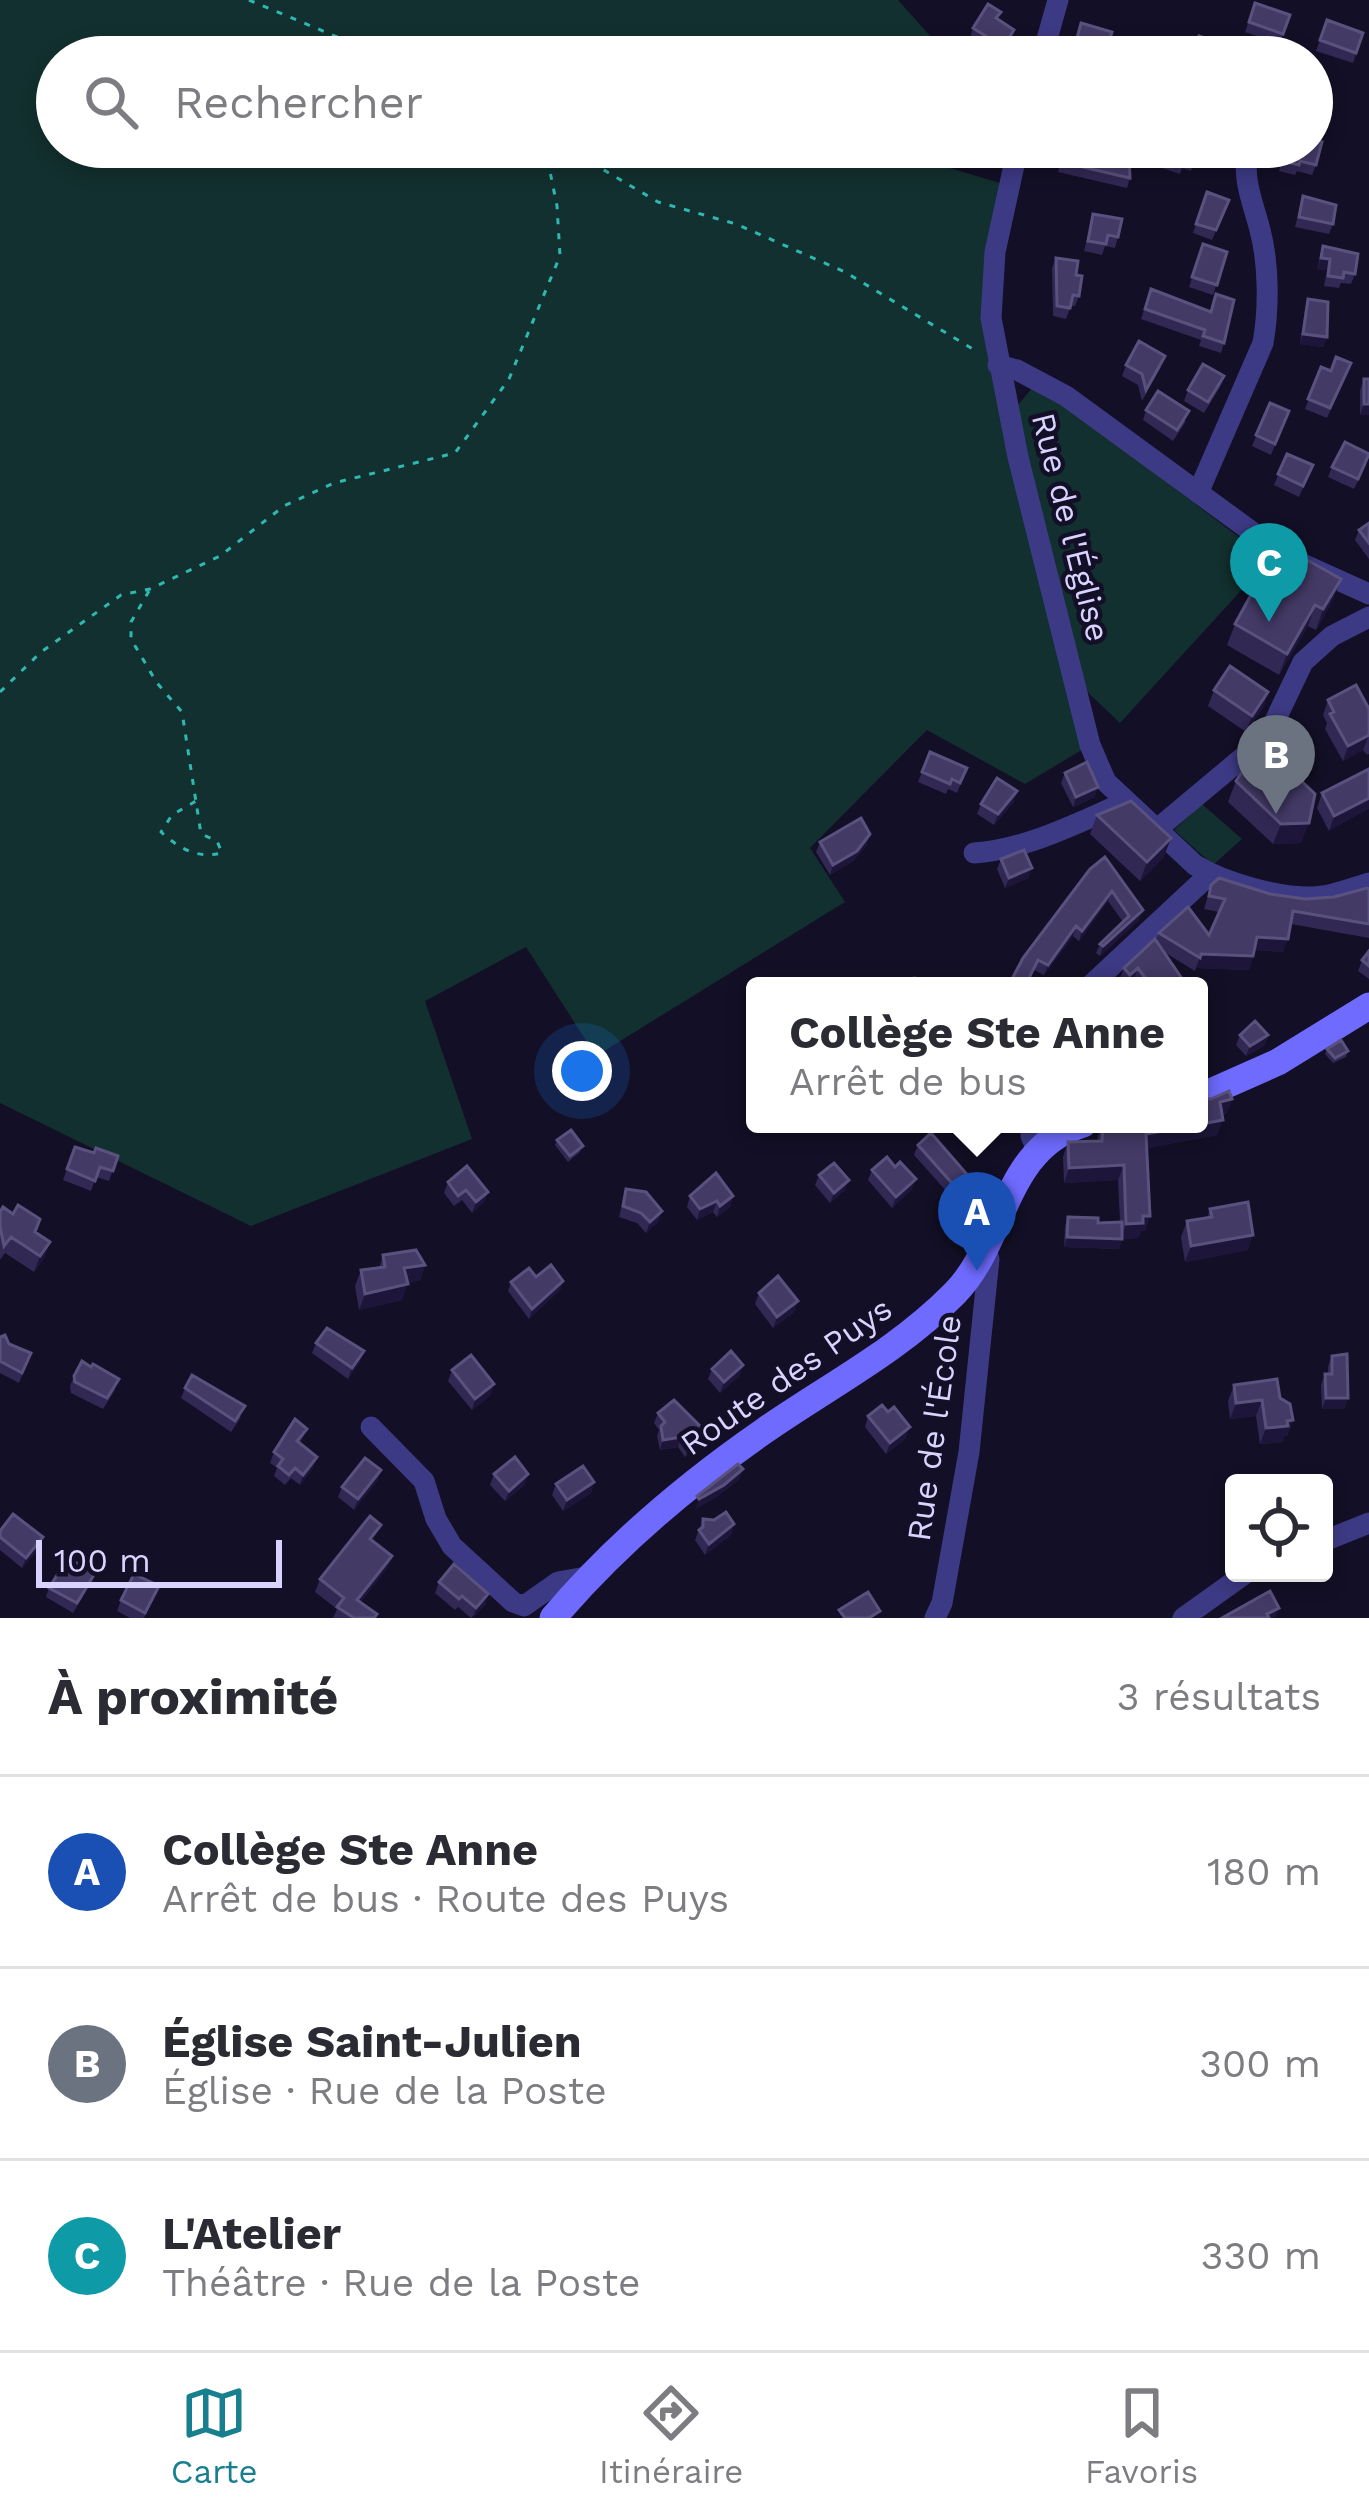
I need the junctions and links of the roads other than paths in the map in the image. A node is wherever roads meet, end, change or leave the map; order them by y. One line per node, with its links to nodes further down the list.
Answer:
1 (1058, 0): 2 (street)
2 (1048, 36)
3 (1013, 168): 5 (street, Rue de l'Église)
4 (1244, 168): 6 (street)
5 (998, 365): 6 (street); 9 (street, Rue de l'Église)
6 (1198, 494): 7 (street)
7 (1369, 594)
8 (1369, 617): 10 (street)
9 (1126, 802): 10 (street, Rue de l'Église); 11 (street)
10 (1156, 830): 12 (street, Rue de l'Église)
11 (974, 853)
12 (1210, 874): 13 (street); 14 (street)
13 (1369, 883)
14 (1100, 977)
15 (1369, 1006): 16 (main road)
16 (1208, 1093)
17 (1034, 1137): 18 (main road, Route des Puys)
18 (985, 1246): 22 (main road, Route des Puys); 25 (street, Rue de l'École)
19 (371, 1426): 22 (street)
20 (1369, 1522): 21 (street)
21 (1333, 1537)
22 (586, 1576): 24 (main road, Route des Puys)
23 (1233, 1582): 26 (street)
24 (553, 1618)
25 (935, 1618)
26 (1183, 1618)

